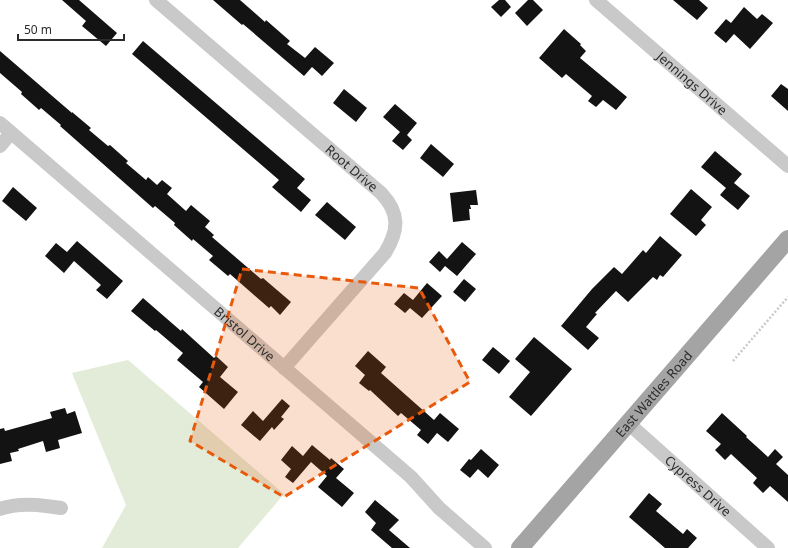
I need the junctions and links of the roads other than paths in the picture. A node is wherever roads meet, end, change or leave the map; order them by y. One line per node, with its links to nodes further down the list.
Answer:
1 (156, 0): 8 (street, Root Drive)
2 (596, 0): 6 (street, Jennings Drive)
3 (0, 123): 4 (street, Bristol Drive)
4 (11, 133): 5 (street); 8 (street, Bristol Drive)
5 (0, 146)
6 (788, 166)
7 (788, 239): 9 (main road, East Wattles Road)
8 (284, 368): 12 (street, Bristol Drive)
9 (628, 424): 13 (main road, East Wattles Road); 14 (street, Cypress Drive)
10 (61, 508): 11 (street)
11 (0, 509)
12 (485, 548)
13 (520, 548)
14 (768, 548)

